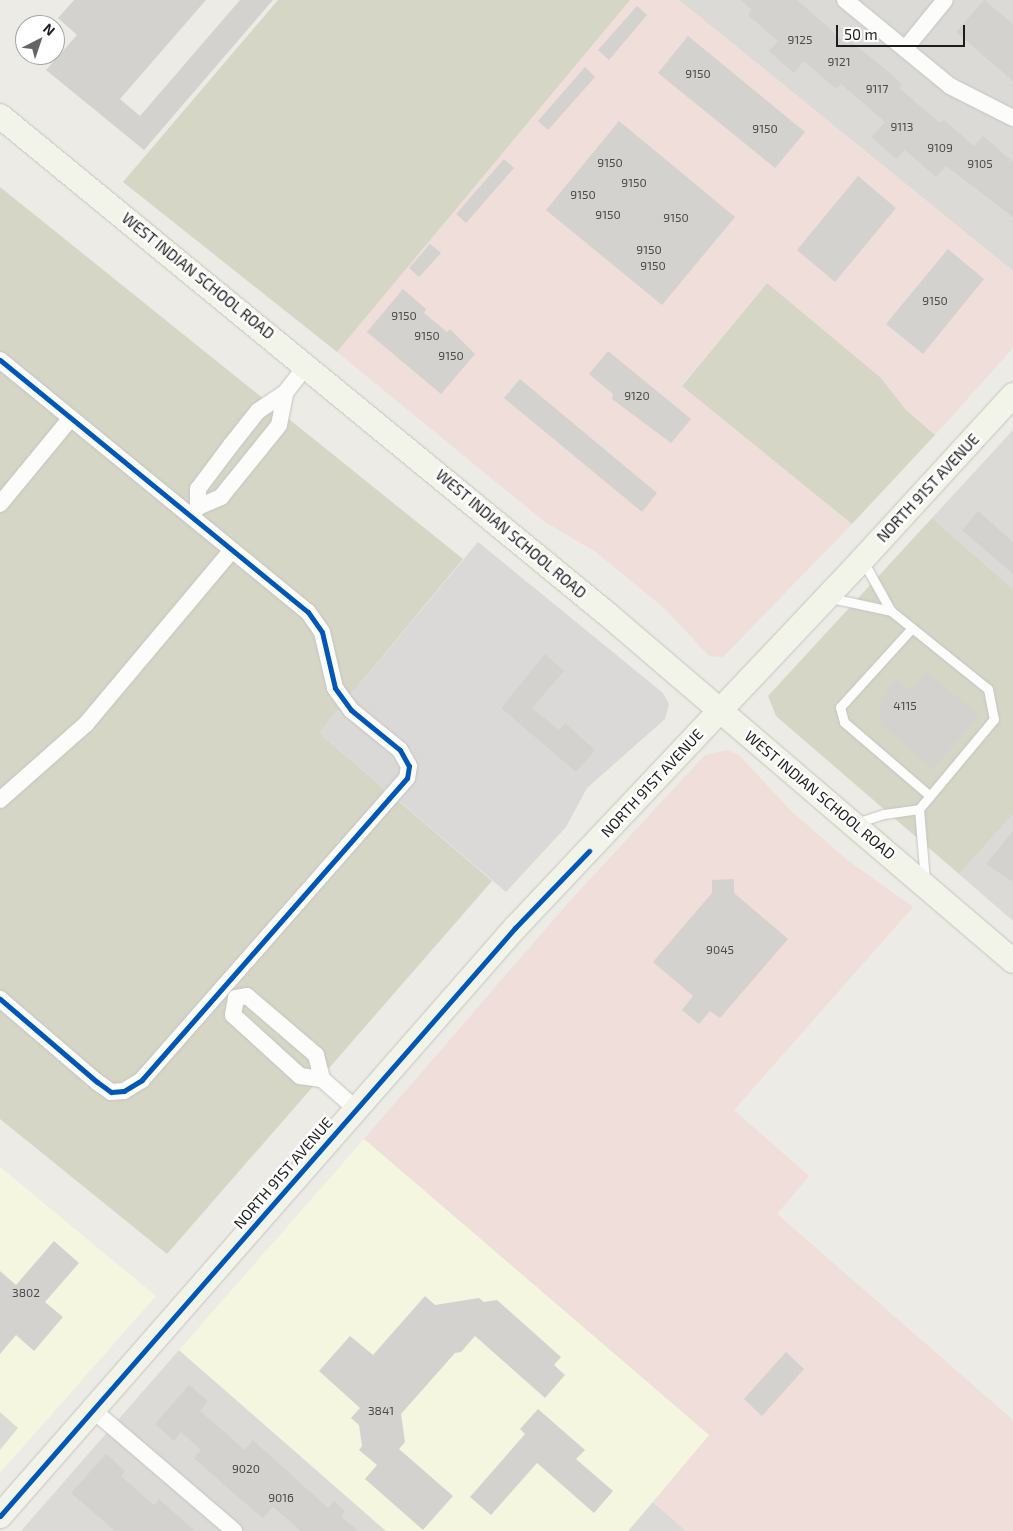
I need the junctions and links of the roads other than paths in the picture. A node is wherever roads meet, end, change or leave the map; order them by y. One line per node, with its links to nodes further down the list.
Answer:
1 (845, 0): 3 (street)
2 (945, 0): 3 (street)
3 (905, 49): 5 (street)
4 (0, 116): 7 (main road, WEST INDIAN SCHOOL ROAD)
5 (1013, 118)
6 (0, 360): 10 (street)
7 (307, 365): 8 (street); 20 (main road, WEST INDIAN SCHOOL ROAD)
8 (285, 393): 11 (street); 12 (street)
9 (1013, 395): 16 (main road, NORTH 91ST AVENUE)
10 (70, 419): 13 (street); 14 (street)
11 (231, 445): 12 (street); 14 (street)
12 (251, 460): 14 (street)
13 (0, 504)
14 (194, 512): 15 (street)
15 (231, 550): 22 (street); 27 (street)
16 (862, 560): 17 (main road, NORTH 91ST AVENUE); 18 (lane)
17 (827, 597): 18 (lane); 20 (main road, NORTH 91ST AVENUE)
18 (891, 611): 19 (lane)
19 (912, 628): 21 (lane); 21 (lane)
20 (720, 710): 24 (main road, WEST INDIAN SCHOOL ROAD); 31 (main road, NORTH 91ST AVENUE)
21 (930, 796): 23 (lane)
22 (0, 800)
23 (919, 809): 24 (lane); 25 (lane)
24 (853, 824): 25 (main road, WEST INDIAN SCHOOL ROAD)
25 (925, 884): 26 (main road, WEST INDIAN SCHOOL ROAD)
26 (1013, 961)
27 (223, 985): 28 (street); 29 (street)
28 (236, 998): 30 (street); 30 (street)
29 (0, 999)
30 (322, 1079): 31 (street)
31 (356, 1109): 32 (main road, NORTH 91ST AVENUE)
32 (93, 1410): 33 (main road, NORTH 91ST AVENUE); 34 (street)
33 (0, 1516)
34 (234, 1531)

